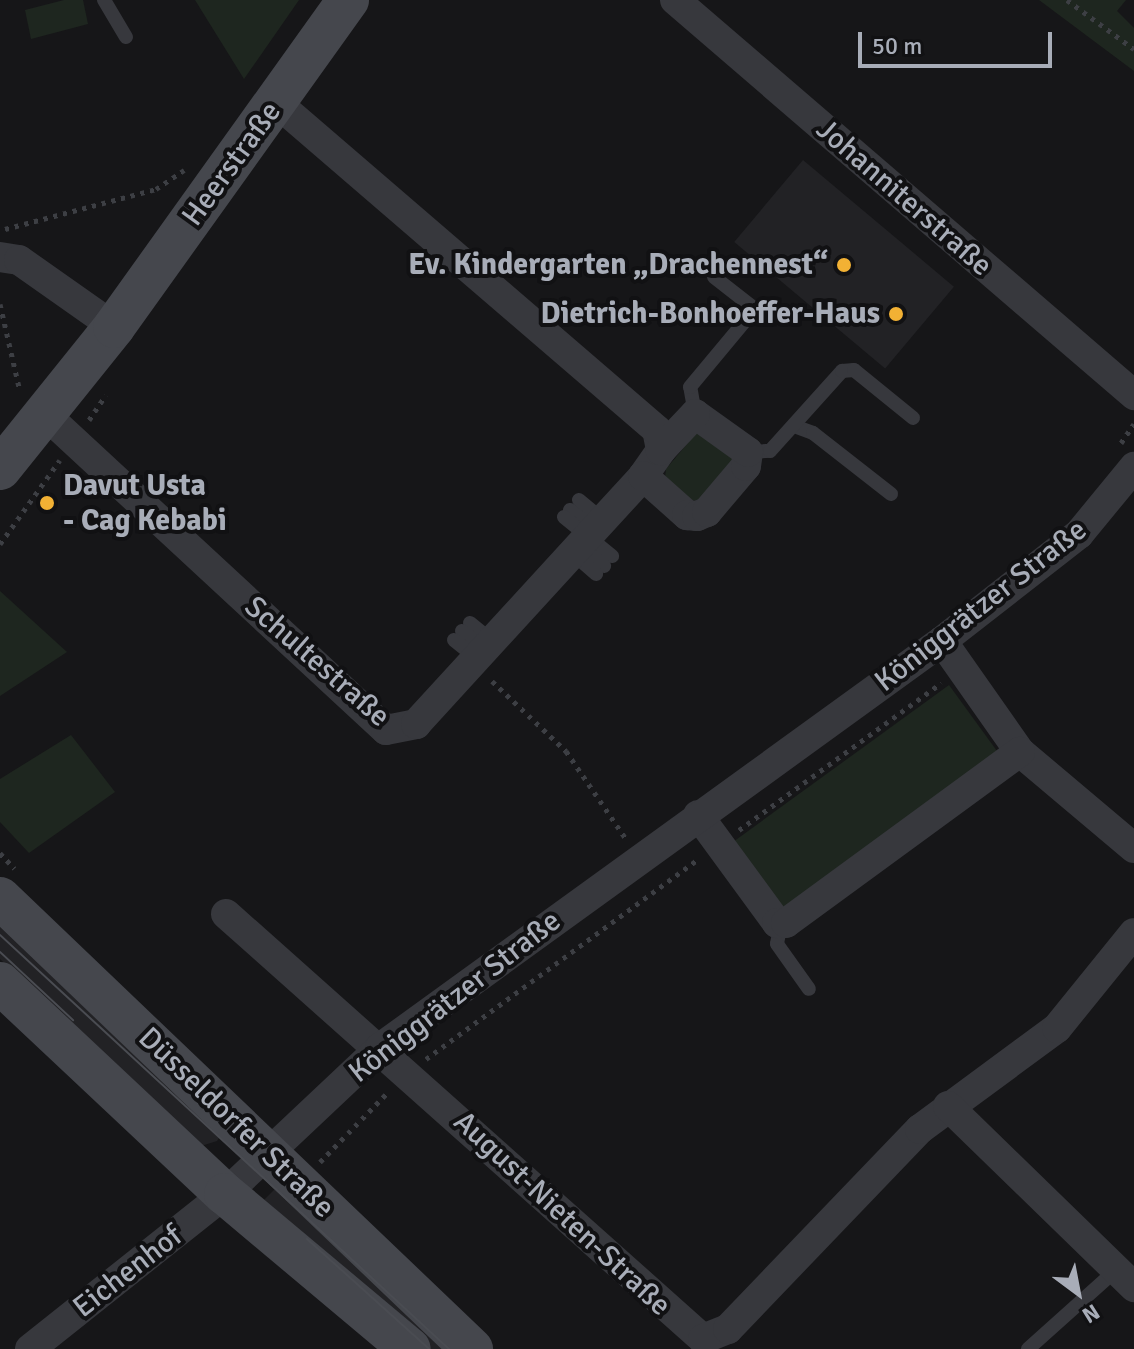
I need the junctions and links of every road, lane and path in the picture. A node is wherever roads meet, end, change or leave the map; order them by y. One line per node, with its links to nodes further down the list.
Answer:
1 (104, 0): 5 (lane)
2 (348, 0): 7 (main road, Heerstraße)
3 (675, 0): 14 (street, Johanniterstraße)
4 (1067, 0): 6 (path)
5 (126, 37)
6 (1134, 49)
7 (277, 103): 13 (main road, Heerstraße); 19 (street)
8 (193, 164): 9 (path)
9 (0, 230)
10 (0, 257): 13 (street)
11 (714, 277): 15 (lane)
12 (0, 304): 17 (path)
13 (114, 327): 17 (main road, Heerstraße)
14 (1134, 395)
15 (695, 414): 19 (street, Schultestraße); 20 (street)
16 (913, 418): 18 (lane)
17 (44, 420): 21 (path); 23 (main road, Heerstraße); 25 (main road, Heerstraße); 29 (street, Schultestraße)
18 (794, 426): 20 (lane); 26 (lane)
19 (661, 450): 24 (street, Schultestraße)
20 (748, 452): 24 (street)
21 (73, 460)
22 (1134, 467): 28 (street, Königgrätzer Straße)
23 (0, 469)
24 (643, 476): 27 (street, Schultestraße)
25 (0, 493)
26 (891, 494)
27 (587, 536): 27 (lane); 27 (lane); 29 (street, Schultestraße)
28 (942, 641): 30 (street); 31 (street, Königgrätzer Straße)
29 (474, 645): 32 (path)
30 (1020, 752): 33 (street); 36 (street)
31 (698, 815): 36 (street); 40 (street, Königgrätzer Straße)
32 (626, 839)
33 (1134, 848)
34 (0, 898): 44 (main road, Düsseldorfer Straße)
35 (226, 914): 40 (street, August-Nieten-Straße)
36 (781, 923): 39 (lane)
37 (1134, 933): 43 (street, August-Nieten-Straße)
38 (0, 983): 45 (main road, Düsseldorfer Straße)
39 (809, 989)
40 (380, 1048): 43 (street, August-Nieten-Straße); 44 (street, Königgrätzer Straße)
41 (421, 1063): 42 (path)
42 (433, 1073)
43 (948, 1106): 46 (street)
44 (271, 1154): 45 (street, Königgrätzer Straße); 49 (main road, Düsseldorfer Straße)
45 (225, 1194): 47 (street, Eichenhof); 48 (main road, Düsseldorfer Straße)
46 (1125, 1278): 50 (lane)
47 (30, 1349)
48 (410, 1349)
49 (472, 1349)
50 (1028, 1349)

